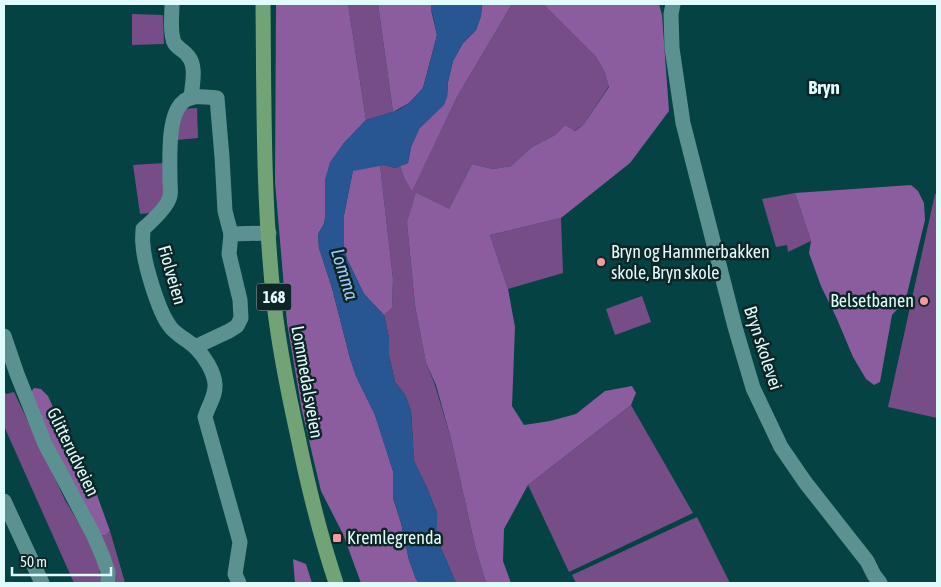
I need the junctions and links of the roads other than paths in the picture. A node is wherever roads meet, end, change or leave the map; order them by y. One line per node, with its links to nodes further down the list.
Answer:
1 (172, 4): 4 (street)
2 (263, 4): 5 (main road, Lommedalsveien / 168)
3 (673, 4): 14 (street, Bryn skolevei)
4 (191, 98): 6 (street); 8 (street, Fiolveien)
5 (269, 233): 6 (street); 13 (main road, Lommedalsveien / 168)
6 (231, 234): 8 (street)
7 (4, 336): 11 (street, Glitterudveien)
8 (195, 347): 12 (street, Fiolveien)
9 (4, 501): 10 (street)
10 (42, 583)
11 (108, 583)
12 (239, 583)
13 (336, 583)
14 (880, 583)

